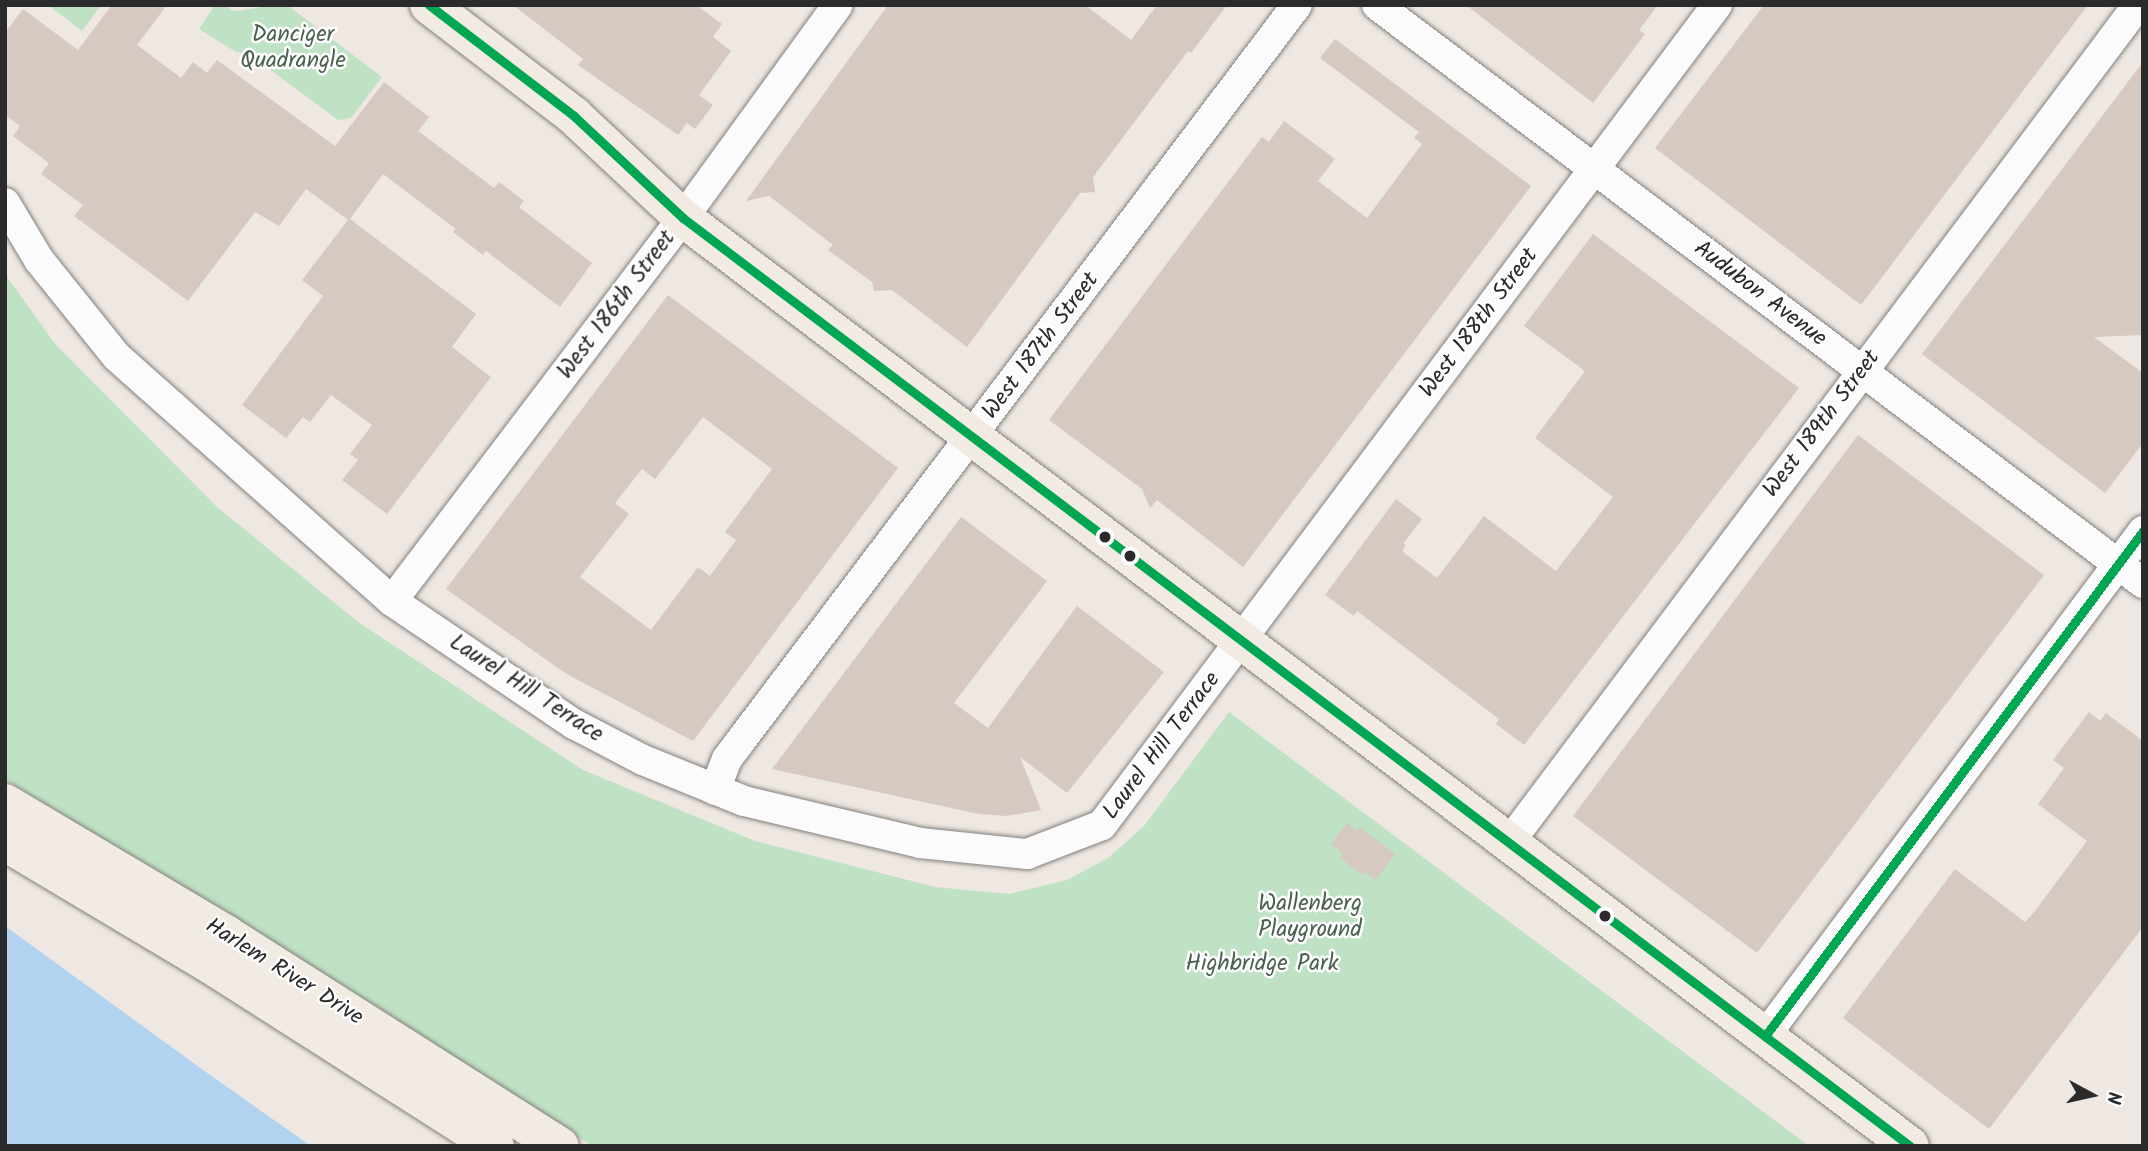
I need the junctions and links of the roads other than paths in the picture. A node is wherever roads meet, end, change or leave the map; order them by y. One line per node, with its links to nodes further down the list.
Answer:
1 (429, 5): 9 (main road)
2 (838, 5): 9 (street, West 186th Street)
3 (1297, 5): 11 (street, West 187th Street)
4 (1377, 5): 7 (street, Audubon Avenue)
5 (1717, 5): 7 (street, West 188th Street)
6 (2138, 5): 10 (street, West 189th Street)
7 (1594, 169): 10 (street, Audubon Avenue); 16 (street, West 188th Street)
8 (5, 203): 15 (street, Laurel Hill Terrace)
9 (683, 218): 11 (main road); 15 (street, West 186th Street)
10 (1862, 370): 13 (street, Audubon Avenue); 20 (street, West 189th Street)
11 (972, 437): 16 (main road); 17 (street, West 187th Street)
12 (2143, 531): 13 (street)
13 (2118, 564): 14 (street, Audubon Avenue); 21 (street)
14 (2143, 583)
15 (392, 601): 17 (street, Laurel Hill Terrace)
16 (1241, 642): 17 (street, Laurel Hill Terrace); 20 (main road)
17 (715, 790)
18 (5, 803): 23 (main road, Harlem River Drive)
19 (5, 842): 22 (main road, Harlem River Drive)
20 (1508, 844): 21 (main road)
21 (1765, 1036): 24 (main road)
22 (495, 1146)
23 (560, 1146)
24 (1910, 1146)

